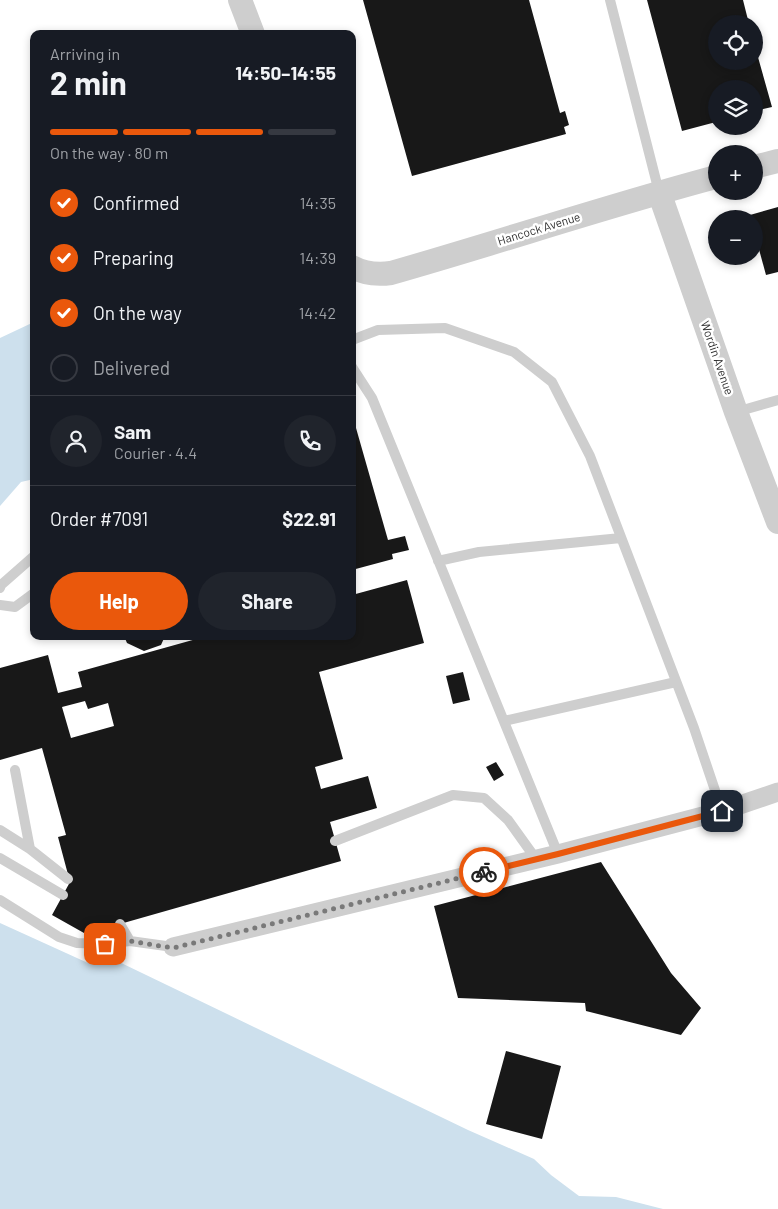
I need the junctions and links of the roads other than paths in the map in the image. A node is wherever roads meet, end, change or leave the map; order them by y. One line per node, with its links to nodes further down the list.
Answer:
1 (240, 0): 3 (street)
2 (610, 0): 7 (lane)
3 (251, 30)
4 (778, 161): 5 (street)
5 (763, 165)
6 (708, 179): 7 (street, Hancock Avenue)
7 (659, 192): 8 (street, Hancock Avenue); 12 (street, Wordin Avenue)
8 (357, 269)
9 (356, 338): 14 (lane)
10 (356, 373): 16 (lane)
11 (778, 400): 12 (lane)
12 (736, 412): 13 (street, Wordin Avenue)
13 (778, 522)
14 (621, 538): 16 (lane); 20 (lane)
15 (30, 560): 17 (lane)
16 (438, 561): 21 (lane)
17 (0, 588)
18 (30, 596): 19 (lane)
19 (0, 605)
20 (676, 682): 21 (lane); 24 (lane)
21 (504, 721): 28 (lane)
22 (15, 770): 27 (lane)
23 (778, 792): 24 (street)
24 (722, 811): 28 (street)
25 (0, 830): 27 (lane)
26 (335, 842): 30 (lane)
27 (30, 850): 31 (lane)
28 (558, 854): 30 (street)
29 (0, 858): 32 (lane)
30 (536, 859): 36 (street)
31 (68, 879)
32 (63, 895)
33 (0, 900): 35 (lane)
34 (120, 924): 35 (lane)
35 (130, 941): 36 (lane)
36 (173, 948)

